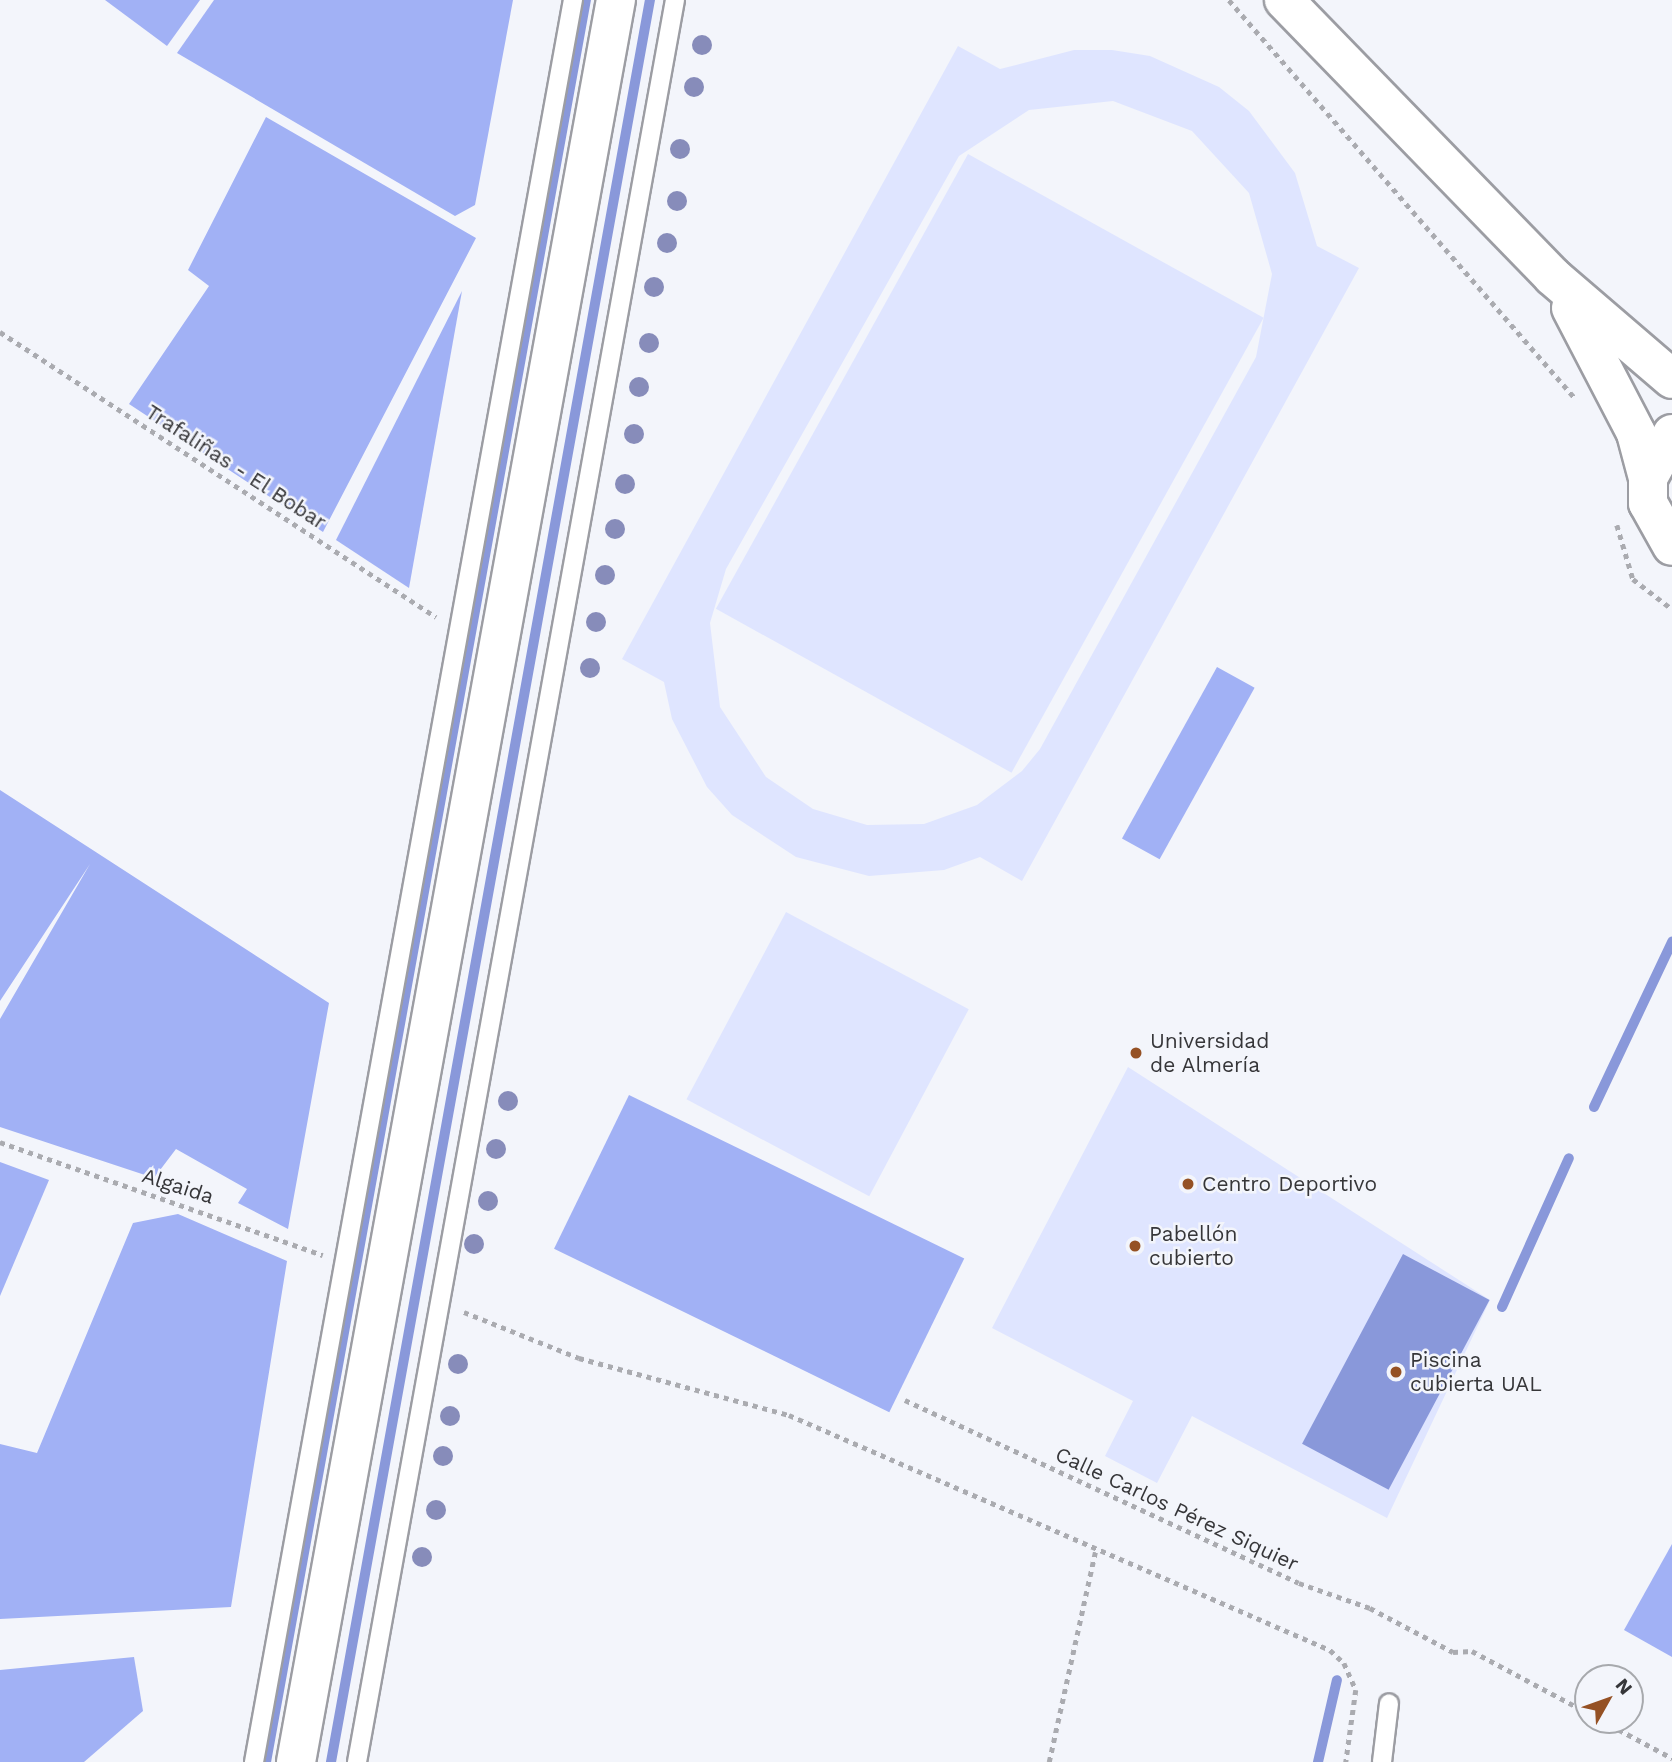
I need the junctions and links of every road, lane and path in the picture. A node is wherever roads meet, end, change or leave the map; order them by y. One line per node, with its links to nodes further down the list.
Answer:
1 (573, 0): 15 (lane)
2 (616, 0): 26 (main road)
3 (675, 0): 18 (lane)
4 (1229, 0): 9 (path)
5 (1284, 0): 6 (main road)
6 (1552, 276): 8 (main road); 11 (main road)
7 (0, 332): 15 (path, Trafaliñas - El Bobar)
8 (1672, 379)
9 (1582, 406)
10 (1672, 434): 11 (main road)
11 (1648, 478): 13 (main road)
12 (1616, 513): 14 (path)
13 (1672, 546)
14 (1672, 609)
15 (454, 629): 17 (lane)
16 (0, 1142): 17 (path, Algaida)
17 (345, 1259): 25 (lane)
18 (440, 1303): 20 (path); 27 (lane)
19 (905, 1400): 22 (path, Calle Carlos Pérez Siquier)
20 (1096, 1552): 28 (path); 29 (path)
21 (1389, 1703): 30 (lane)
22 (1574, 1706)
23 (1627, 1734): 24 (path)
24 (1672, 1758)
25 (254, 1762)
26 (296, 1762)
27 (357, 1762)
28 (1049, 1762)
29 (1346, 1762)
30 (1382, 1762)

